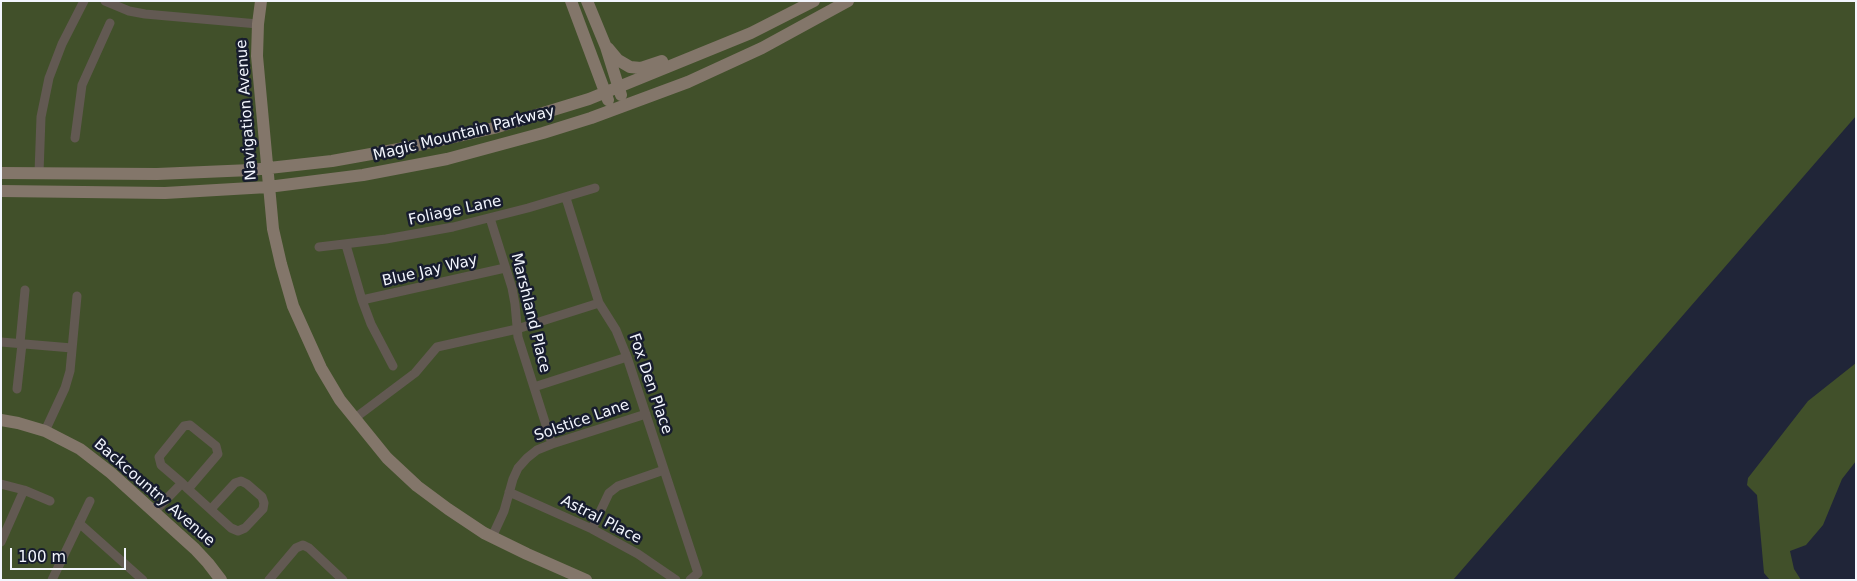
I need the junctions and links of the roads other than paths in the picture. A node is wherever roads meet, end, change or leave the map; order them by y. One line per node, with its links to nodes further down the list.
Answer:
1 (84, 1): 19 (street)
2 (105, 1): 9 (street)
3 (261, 1): 9 (street, Navigation Avenue)
4 (571, 1): 13 (street)
5 (587, 1): 10 (street)
6 (814, 1): 11 (street, Magic Mountain Parkway)
7 (848, 1): 14 (street, Magic Mountain Parkway)
8 (110, 23): 16 (street)
9 (258, 24): 17 (street, Navigation Avenue)
10 (606, 46): 11 (street); 12 (street)
11 (690, 59): 12 (street, Magic Mountain Parkway)
12 (618, 88): 13 (street, Magic Mountain Parkway); 14 (street)
13 (606, 92): 15 (street); 17 (street, Magic Mountain Parkway)
14 (624, 106): 15 (street, Magic Mountain Parkway)
15 (611, 110): 20 (street, Magic Mountain Parkway)
16 (75, 138)
17 (266, 168): 19 (street, Magic Mountain Parkway); 20 (street, Navigation Avenue)
18 (1, 173): 19 (street, Magic Mountain Parkway)
19 (39, 173)
20 (268, 187): 22 (street, Magic Mountain Parkway); 41 (street, Navigation Avenue)
21 (595, 188): 23 (street, Foliage Lane)
22 (1, 191)
23 (566, 198): 24 (street, Foliage Lane); 31 (street, Fox Den Place)
24 (490, 218): 25 (street, Foliage Lane); 27 (street, Marshland Place)
25 (346, 245): 26 (street, Foliage Lane); 30 (street)
26 (319, 247)
27 (505, 268): 30 (street, Blue Jay Way); 32 (street, Marshland Place)
28 (25, 290): 34 (street)
29 (76, 296): 35 (street)
30 (362, 300): 37 (street)
31 (599, 303): 32 (street); 36 (street, Fox Den Place)
32 (517, 329): 38 (street, Marshland Place); 41 (street)
33 (1, 342): 34 (street)
34 (21, 343): 35 (street); 39 (street)
35 (72, 348): 43 (street)
36 (627, 357): 38 (street); 40 (street, Fox Den Place)
37 (392, 366)
38 (534, 387): 44 (street, Marshland Place)
39 (17, 389)
40 (646, 414): 44 (street, Solstice Lane); 45 (street, Fox Den Place)
41 (355, 418): 56 (street, Navigation Avenue)
42 (1, 420): 43 (street, Backcountry Avenue)
43 (45, 431): 53 (street, Backcountry Avenue)
44 (552, 444): 49 (street, Solstice Lane)
45 (664, 470): 55 (street); 66 (street, Fox Den Place)
46 (1, 484): 48 (street)
47 (185, 486): 47 (street); 52 (street); 53 (street)
48 (24, 490): 50 (street); 57 (street)
49 (509, 492): 55 (street, Astral Place); 56 (street, Solstice Lane)
50 (50, 501)
51 (90, 502): 54 (street)
52 (211, 509): 52 (street)
53 (154, 512): 61 (street, Backcountry Avenue)
54 (79, 523): 58 (street); 59 (street)
55 (592, 529): 65 (street, Astral Place)
56 (492, 536): 64 (street, Navigation Avenue)
57 (1, 542)
58 (133, 576): 60 (street)
59 (52, 580)
60 (143, 580)
61 (222, 580)
62 (269, 580): 63 (street)
63 (343, 580)
64 (586, 580)
65 (676, 580)
66 (690, 580)

